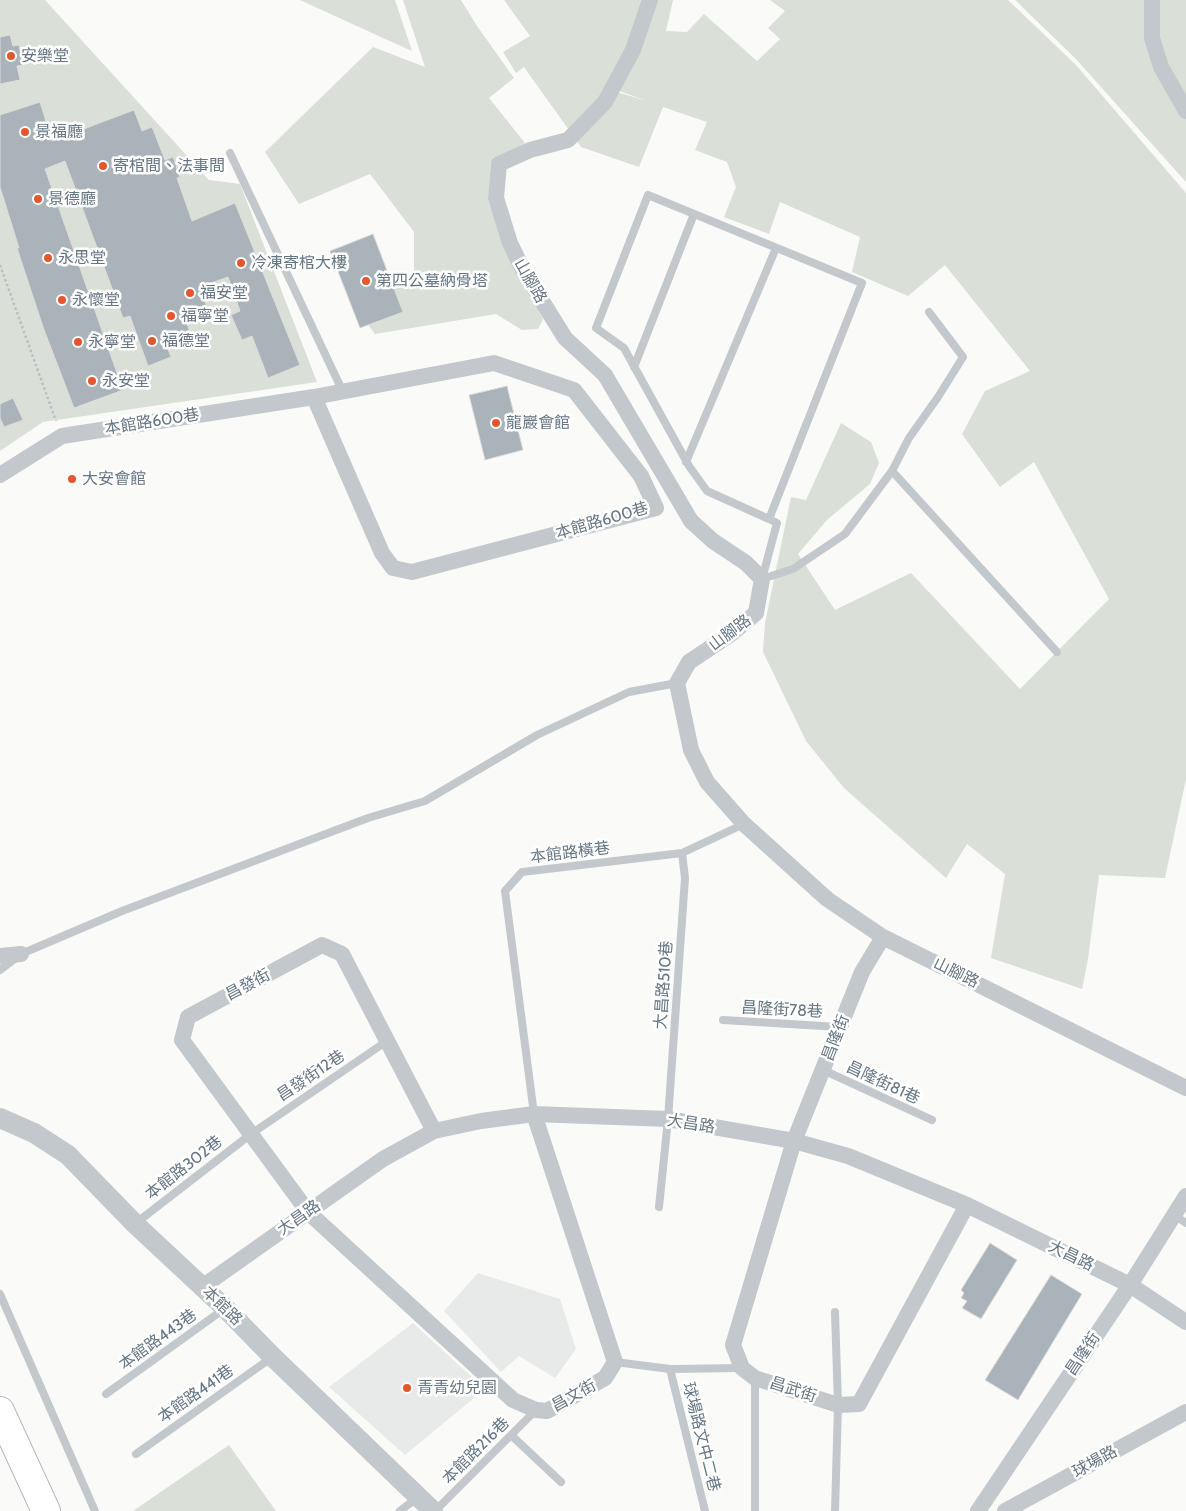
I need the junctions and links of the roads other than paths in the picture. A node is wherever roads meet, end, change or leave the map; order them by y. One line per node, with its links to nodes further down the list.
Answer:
1 (650, 0): 15 (street, 山腳路)
2 (1152, 0): 3 (street)
3 (1186, 111)
4 (230, 153): 9 (lane)
5 (694, 214): 6 (lane); 8 (lane); 8 (lane)
6 (776, 248): 11 (lane); 14 (lane)
7 (929, 312): 12 (lane)
8 (634, 366): 11 (lane)
9 (343, 392): 10 (street, 本館路600巷); 10 (street, 本館路600巷)
10 (314, 397): 13 (street, 本館路600巷)
11 (686, 462): 14 (lane)
12 (892, 471): 15 (lane); 16 (lane)
13 (0, 475)
14 (769, 519): 15 (lane)
15 (762, 579): 17 (street, 山腳路)
16 (1057, 652)
17 (677, 683): 18 (street, 山腳路); 21 (lane)
18 (744, 824): 19 (lane, 本館路橫巷); 20 (street, 山腳路)
19 (682, 853): 29 (lane, 本館路橫巷); 31 (lane, 大昌路510巷)
20 (883, 937): 25 (street, 昌隆街); 28 (street, 山腳路)
21 (21, 954): 22 (street); 23 (lane)
22 (0, 956)
23 (0, 970)
24 (723, 1020): 25 (lane, 昌隆街78巷)
25 (839, 1026): 27 (street, 昌隆街)
26 (387, 1041): 33 (street, 昌發街); 34 (lane, 昌發街12巷); 34 (street, 昌發街)
27 (823, 1070): 32 (lane, 昌隆街81巷); 35 (street, 昌隆街)
28 (1186, 1088)
29 (534, 1114): 31 (street, 大昌路); 33 (street, 大昌路); 49 (street)
30 (0, 1118): 41 (street, 本館路)
31 (668, 1119): 35 (street, 大昌路); 38 (lane, 大昌路510巷)
32 (932, 1120)
33 (434, 1131): 39 (street, 大昌路)
34 (250, 1134): 39 (street, 昌發街); 41 (lane, 本館路302巷)
35 (794, 1140): 37 (street, 大昌路); 51 (street)
36 (1186, 1196): 40 (street, 昌隆街)
37 (967, 1205): 42 (street, 大昌路); 53 (street, 昌武街)
38 (659, 1206)
39 (308, 1212): 43 (street, 大昌路); 54 (street, 昌文街)
40 (1180, 1219): 42 (street, 昌隆街)
41 (135, 1224): 43 (street, 本館路)
42 (1130, 1285): 47 (street, 大昌路); 68 (street, 昌隆街)
43 (202, 1287): 45 (street, 本館路)
44 (0, 1294): 62 (lane)
45 (225, 1308): 48 (street, 本館路); 52 (lane, 本館路443巷)
46 (836, 1312): 53 (lane)
47 (1186, 1322)
48 (273, 1357): 58 (lane, 本館路441巷); 60 (street, 本館路)
49 (615, 1362): 50 (lane); 54 (street, 昌文街)
50 (670, 1370): 51 (lane); 65 (lane, 球場路文中二巷)
51 (748, 1373): 53 (street, 昌武街); 66 (lane)
52 (106, 1394)
53 (838, 1405): 67 (lane)
54 (536, 1410): 57 (lane, 本館路216巷)
55 (0, 1411): 61 (highway)
56 (1186, 1412): 69 (street, 球場路)
57 (511, 1436): 59 (lane); 64 (lane, 本館路216巷)
58 (136, 1454)
59 (561, 1482)
60 (418, 1497): 63 (lane); 64 (street, 本館路)
61 (46, 1511)
62 (94, 1511)
63 (400, 1511)
64 (434, 1511)
65 (705, 1511)
66 (755, 1511)
67 (835, 1511)
68 (978, 1511)
69 (1005, 1511)

